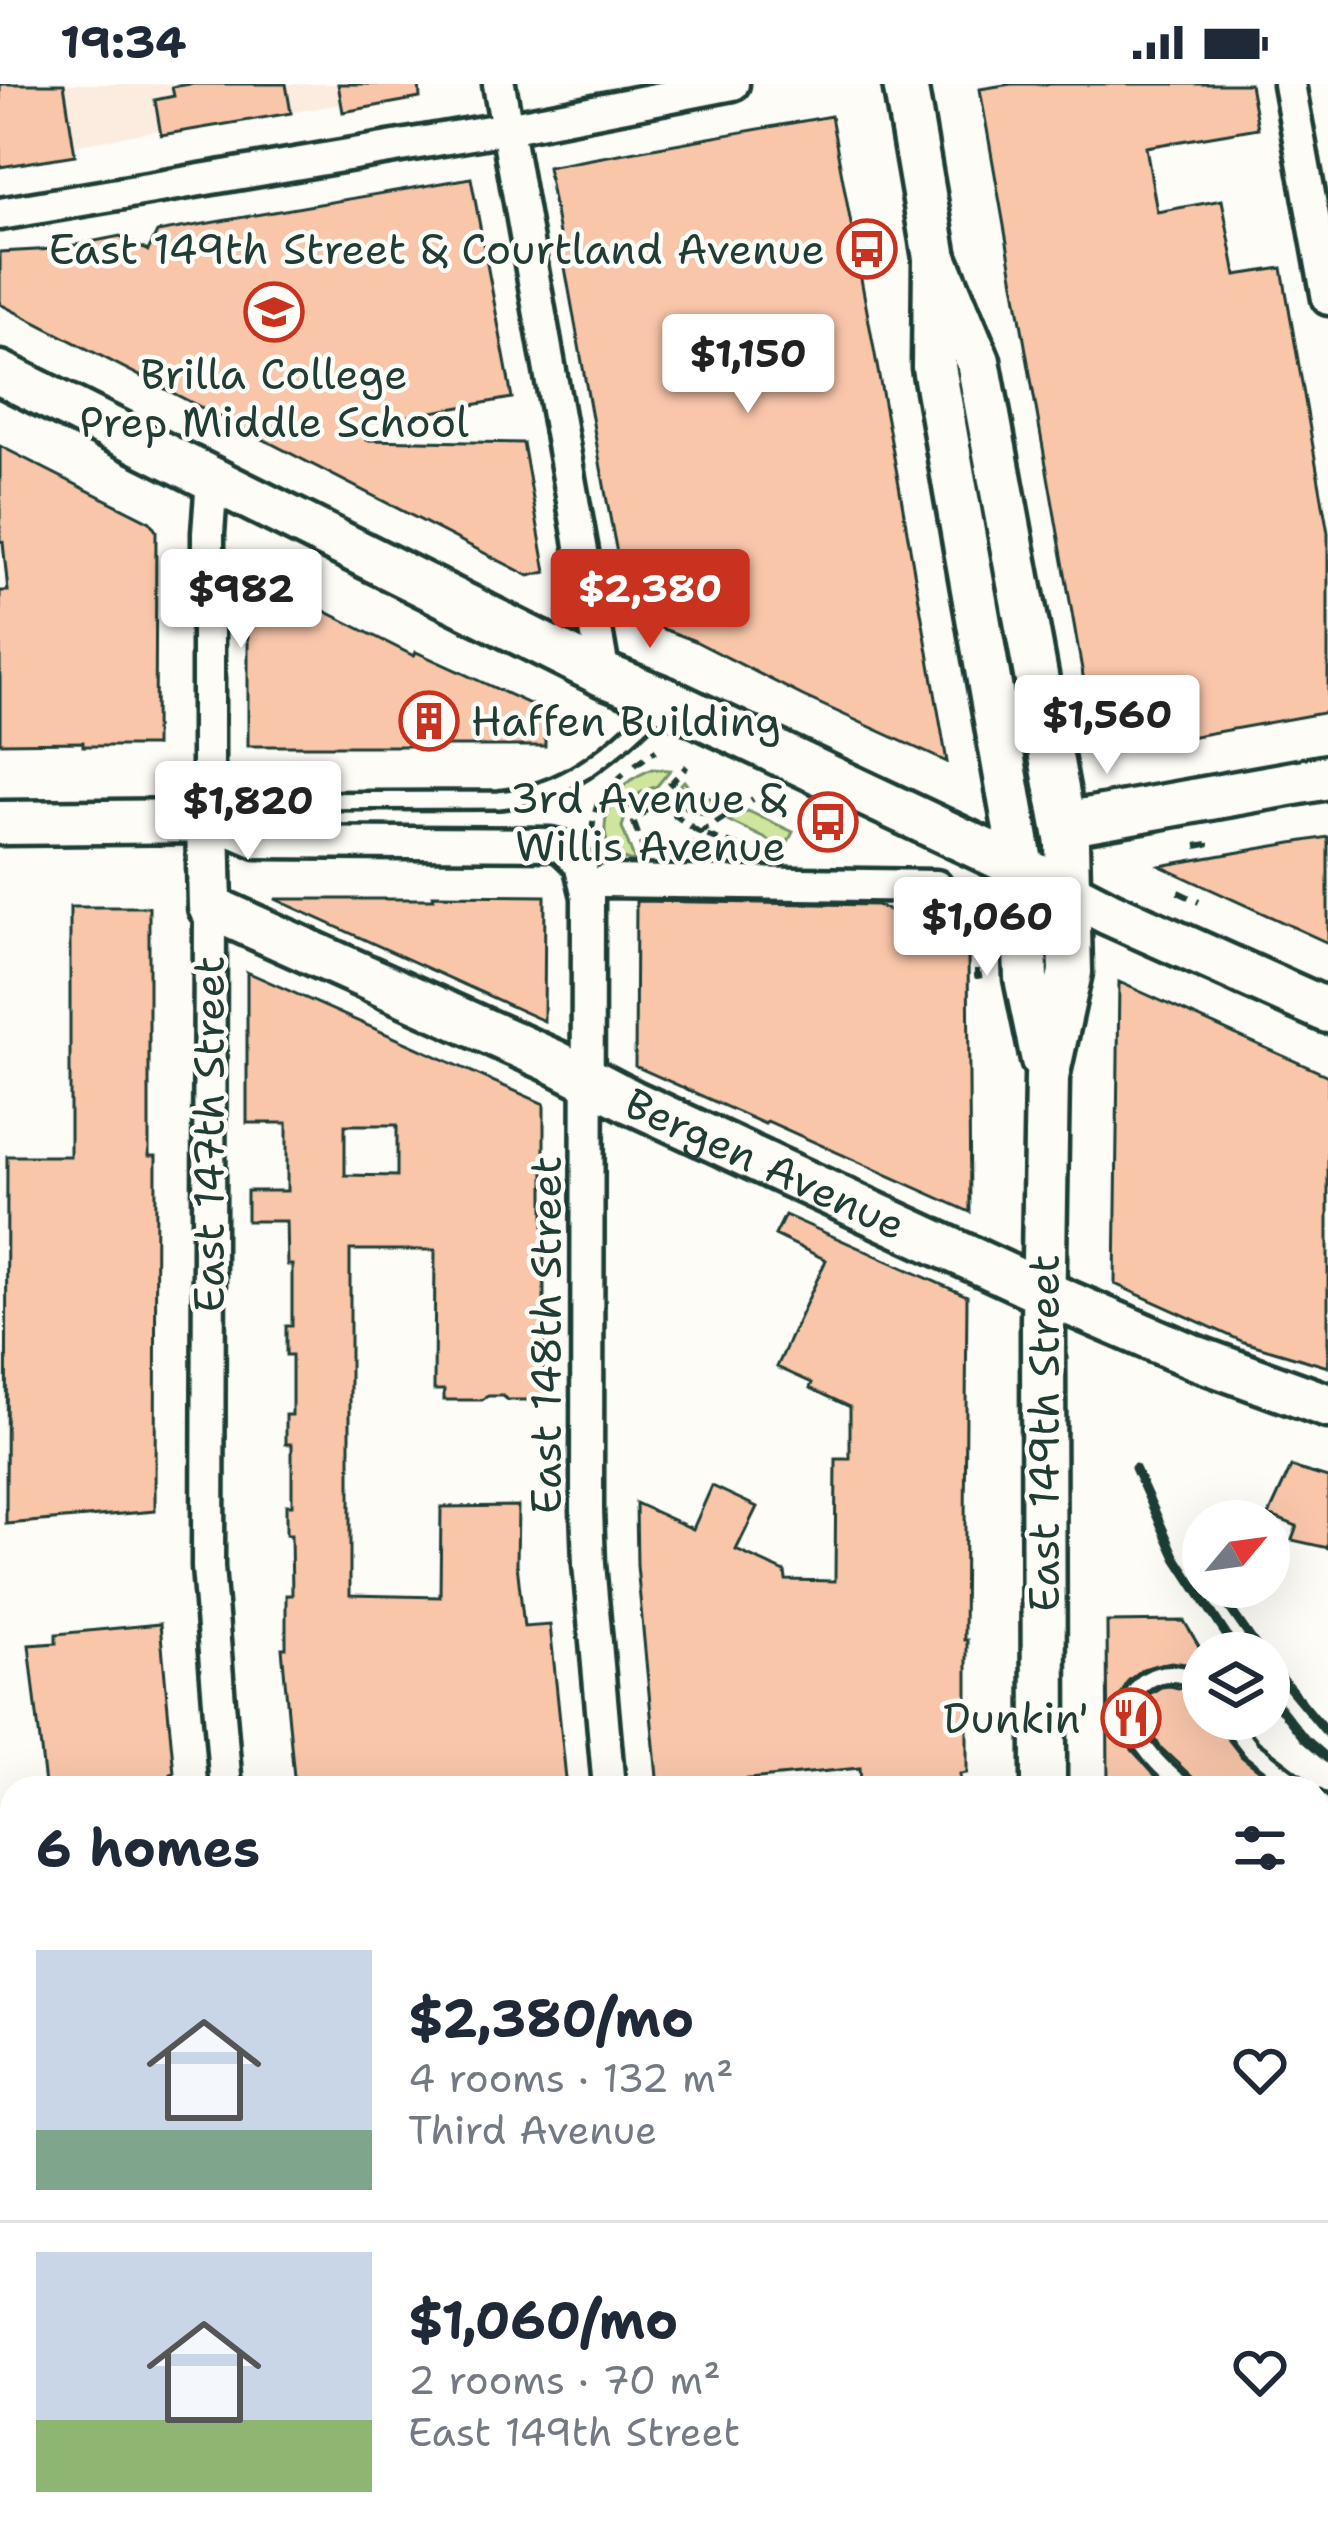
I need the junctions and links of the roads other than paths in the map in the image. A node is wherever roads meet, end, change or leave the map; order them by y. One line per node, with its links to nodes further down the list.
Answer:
1 (499, 84): 5 (street)
2 (733, 84): 5 (street)
3 (904, 84): 7 (main road, East 149th Street)
4 (1289, 84): 8 (street)
5 (507, 128): 6 (street); 11 (street)
6 (0, 214)
7 (935, 258): 16 (main road, East 149th Street); 17 (main road, East 149th Street)
8 (1328, 299)
9 (0, 374): 10 (main road)
10 (212, 479): 11 (main road); 14 (street, East 147th Street)
11 (604, 675): 12 (main road)
12 (666, 700): 14 (lane); 17 (main road)
13 (1328, 777): 16 (main road)
14 (208, 821): 15 (main road); 18 (street); 21 (main road, East 147th Street)
15 (0, 824)
16 (1064, 824): 20 (main road, East 149th Street)
17 (1022, 868): 20 (main road); 24 (main road, East 149th Street)
18 (595, 881): 19 (street); 23 (street, East 148th Street)
19 (936, 886)
20 (1070, 893): 22 (main road); 24 (main road, East 149th Street)
21 (210, 907): 23 (main road, Bergen Avenue); 29 (street, East 147th Street)
22 (1328, 1011)
23 (588, 1078): 25 (main road, Bergen Avenue); 30 (street, East 148th Street)
24 (1047, 1078): 25 (main road, East 149th Street)
25 (1043, 1292): 26 (main road, Bergen Avenue); 31 (main road, East 149th Street)
26 (1328, 1406)
27 (1182, 1673): 32 (lane)
28 (1245, 1740): 33 (lane)
29 (225, 1776)
30 (608, 1776)
31 (1044, 1776)
32 (1164, 1776)
33 (1286, 1776)

